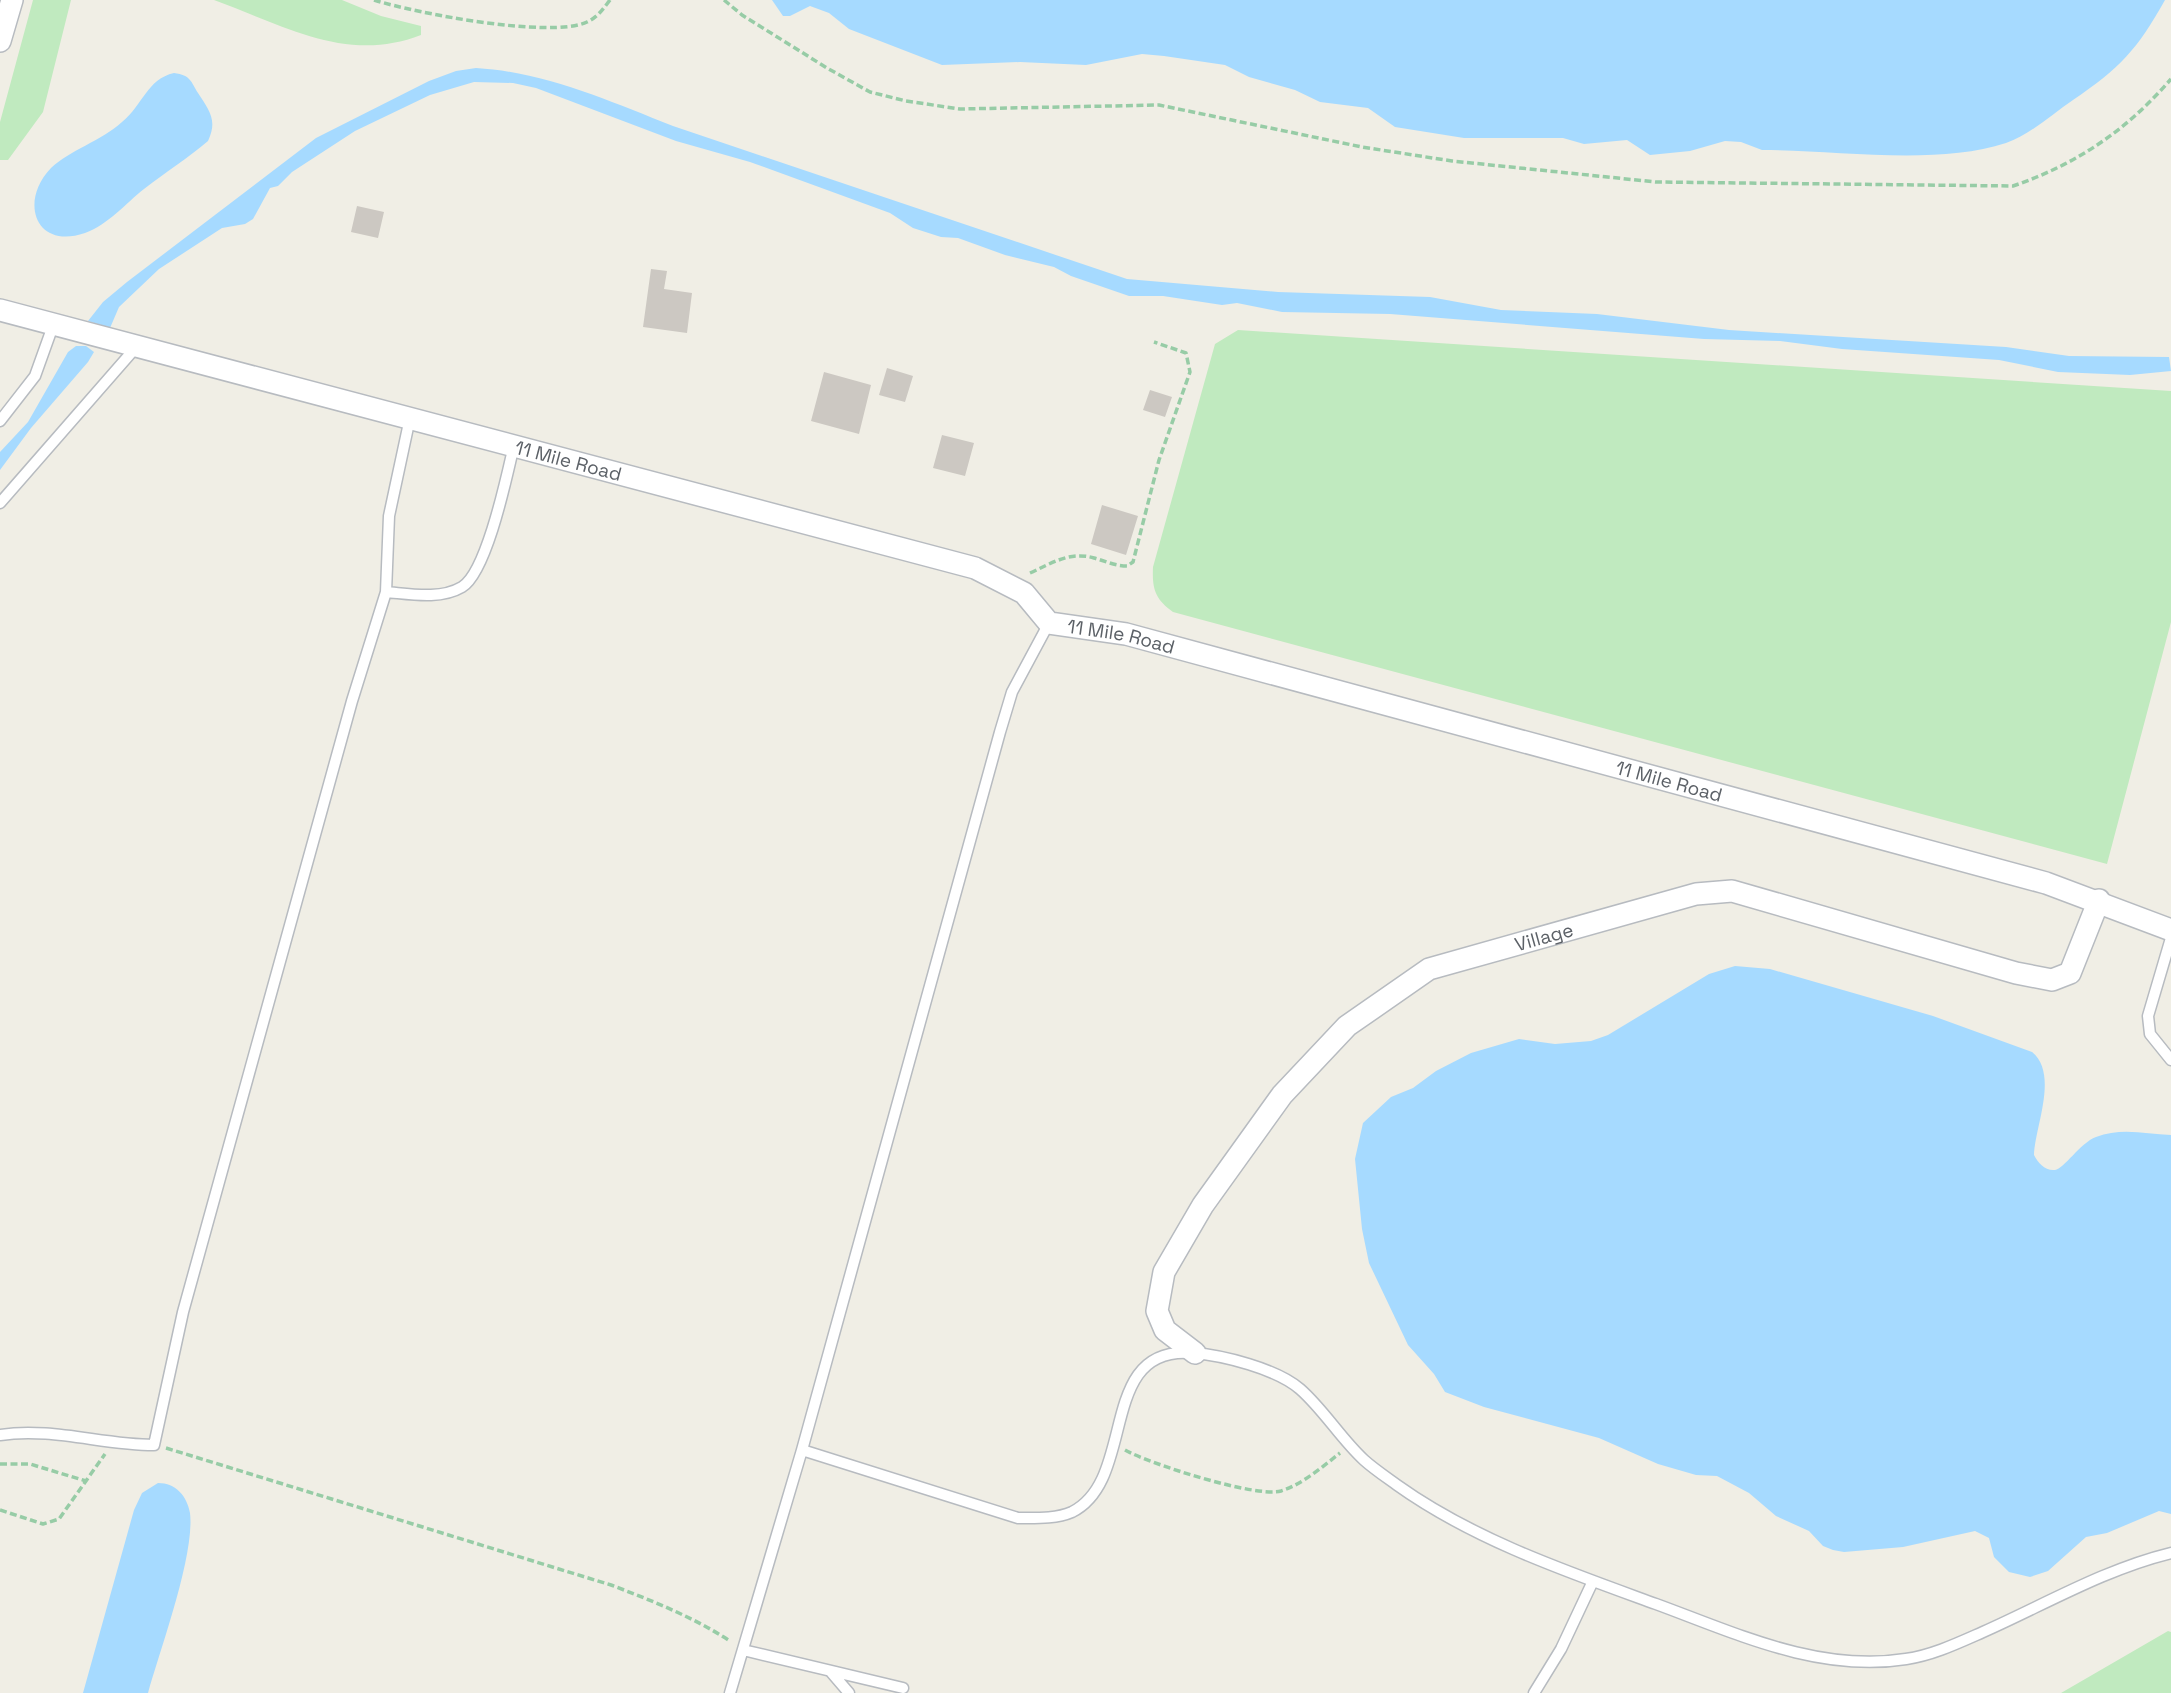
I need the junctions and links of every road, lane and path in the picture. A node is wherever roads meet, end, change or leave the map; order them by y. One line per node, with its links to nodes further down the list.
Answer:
1 (12, 0): 5 (street)
2 (374, 0): 3 (path)
3 (610, 0)
4 (724, 0): 6 (path)
5 (0, 41)
6 (2171, 79)
7 (0, 310): 8 (street, 11 Mile Road)
8 (54, 323): 10 (street, 11 Mile Road); 12 (lane)
9 (1154, 342): 15 (path)
10 (138, 345): 11 (street, 11 Mile Road); 14 (lane)
11 (410, 418): 13 (street, 11 Mile Road); 16 (lane)
12 (0, 421)
13 (514, 445): 15 (street, 11 Mile Road); 16 (lane)
14 (0, 503)
15 (1010, 584): 17 (street, 11 Mile Road)
16 (386, 592): 26 (lane)
17 (1049, 623): 18 (street, 11 Mile Road); 28 (lane)
18 (2099, 900): 19 (street, 11 Mile Road); 22 (street, Village)
19 (2171, 930)
20 (2171, 938): 21 (lane)
21 (2171, 1060)
22 (1195, 1353): 25 (lane); 27 (lane)
23 (0, 1436): 24 (lane)
24 (107, 1442): 26 (lane); 30 (path)
25 (1350, 1444): 27 (path); 33 (lane)
26 (154, 1445): 34 (path)
27 (1114, 1445): 28 (lane)
28 (802, 1450): 34 (lane)
29 (0, 1464): 30 (path)
30 (86, 1481): 31 (path)
31 (0, 1510)
32 (2171, 1553): 33 (lane)
33 (1593, 1581): 39 (lane)
34 (743, 1650): 35 (lane); 37 (lane)
35 (831, 1672): 36 (lane); 38 (lane)
36 (902, 1688)
37 (730, 1693)
38 (849, 1693)
39 (1534, 1693)

